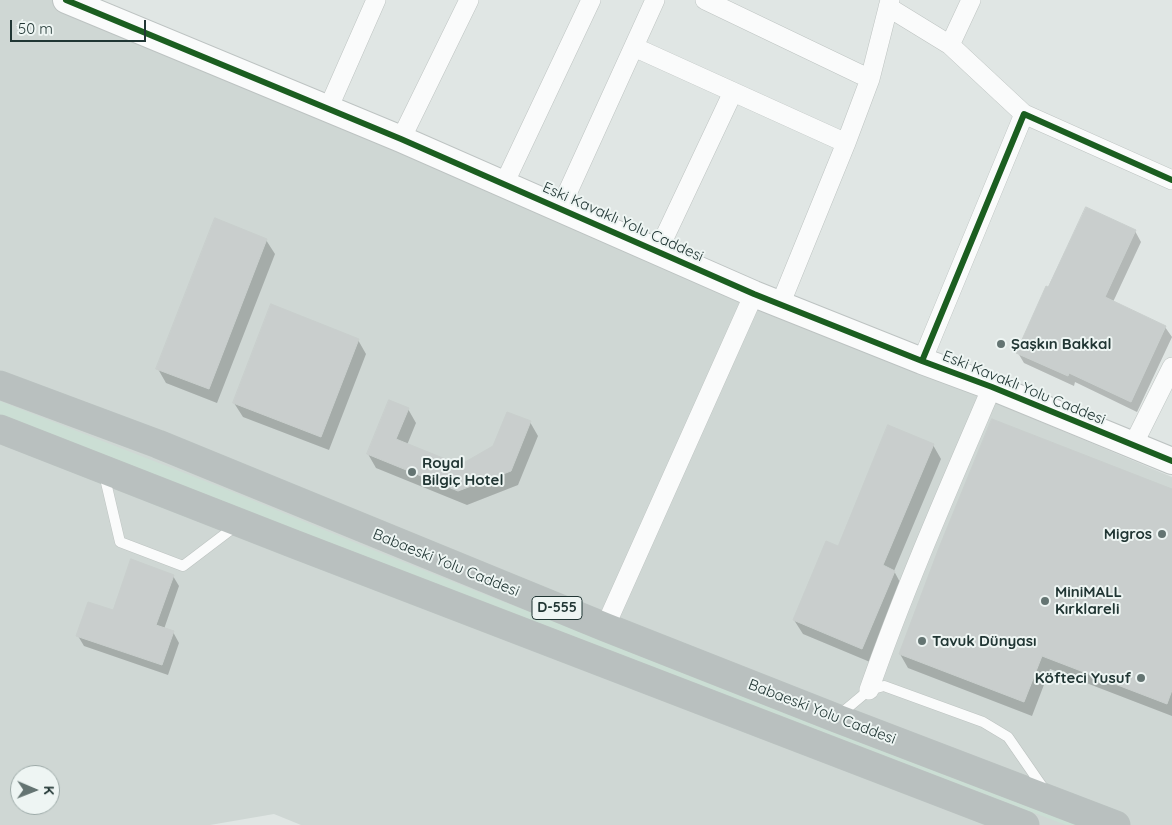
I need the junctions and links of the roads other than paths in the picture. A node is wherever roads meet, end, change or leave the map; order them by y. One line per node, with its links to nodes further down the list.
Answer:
1 (66, 0): 13 (street, Eski Kavaklı Yolu Caddesi)
2 (376, 0): 13 (street)
3 (469, 0): 15 (street)
4 (591, 0): 18 (street)
5 (655, 0): 10 (street)
6 (705, 0): 11 (street)
7 (971, 0): 9 (street)
8 (889, 3): 9 (street); 11 (street)
9 (950, 45): 14 (street)
10 (634, 47): 12 (street); 19 (street)
11 (870, 79): 16 (street)
12 (733, 92): 16 (street); 20 (street)
13 (328, 109): 15 (street, Eski Kavaklı Yolu Caddesi)
14 (1024, 114): 17 (street); 23 (street)
15 (401, 139): 18 (street, Eski Kavaklı Yolu Caddesi)
16 (846, 143): 22 (street)
17 (1172, 180)
18 (504, 184): 19 (street, Eski Kavaklı Yolu Caddesi)
19 (560, 209): 20 (street, Eski Kavaklı Yolu Caddesi)
20 (658, 251): 21 (street, Eski Kavaklı Yolu Caddesi)
21 (754, 294): 22 (street, Eski Kavaklı Yolu Caddesi); 32 (street)
22 (780, 305): 23 (street, Eski Kavaklı Yolu Caddesi)
23 (922, 361): 26 (street, Eski Kavaklı Yolu Caddesi)
24 (1172, 367): 28 (street)
25 (0, 385): 32 (highway, Babaeski Yolu Caddesi / D-555)
26 (992, 387): 28 (street, Eski Kavaklı Yolu Caddesi); 33 (street)
27 (0, 430): 30 (highway, D-555)
28 (1133, 445): 29 (street, Eski Kavaklı Yolu Caddesi)
29 (1172, 461)
30 (103, 469): 31 (highway, D-555); 31 (lane)
31 (240, 523): 36 (highway, D-555)
32 (605, 627): 34 (highway, Babaeski Yolu Caddesi / D-555)
33 (869, 690): 34 (lane); 35 (lane)
34 (836, 718): 35 (highway, Babaeski Yolu Caddesi / D-555)
35 (1052, 801): 37 (highway, Babaeski Yolu Caddesi / D-555)
36 (1025, 825)
37 (1116, 825)

